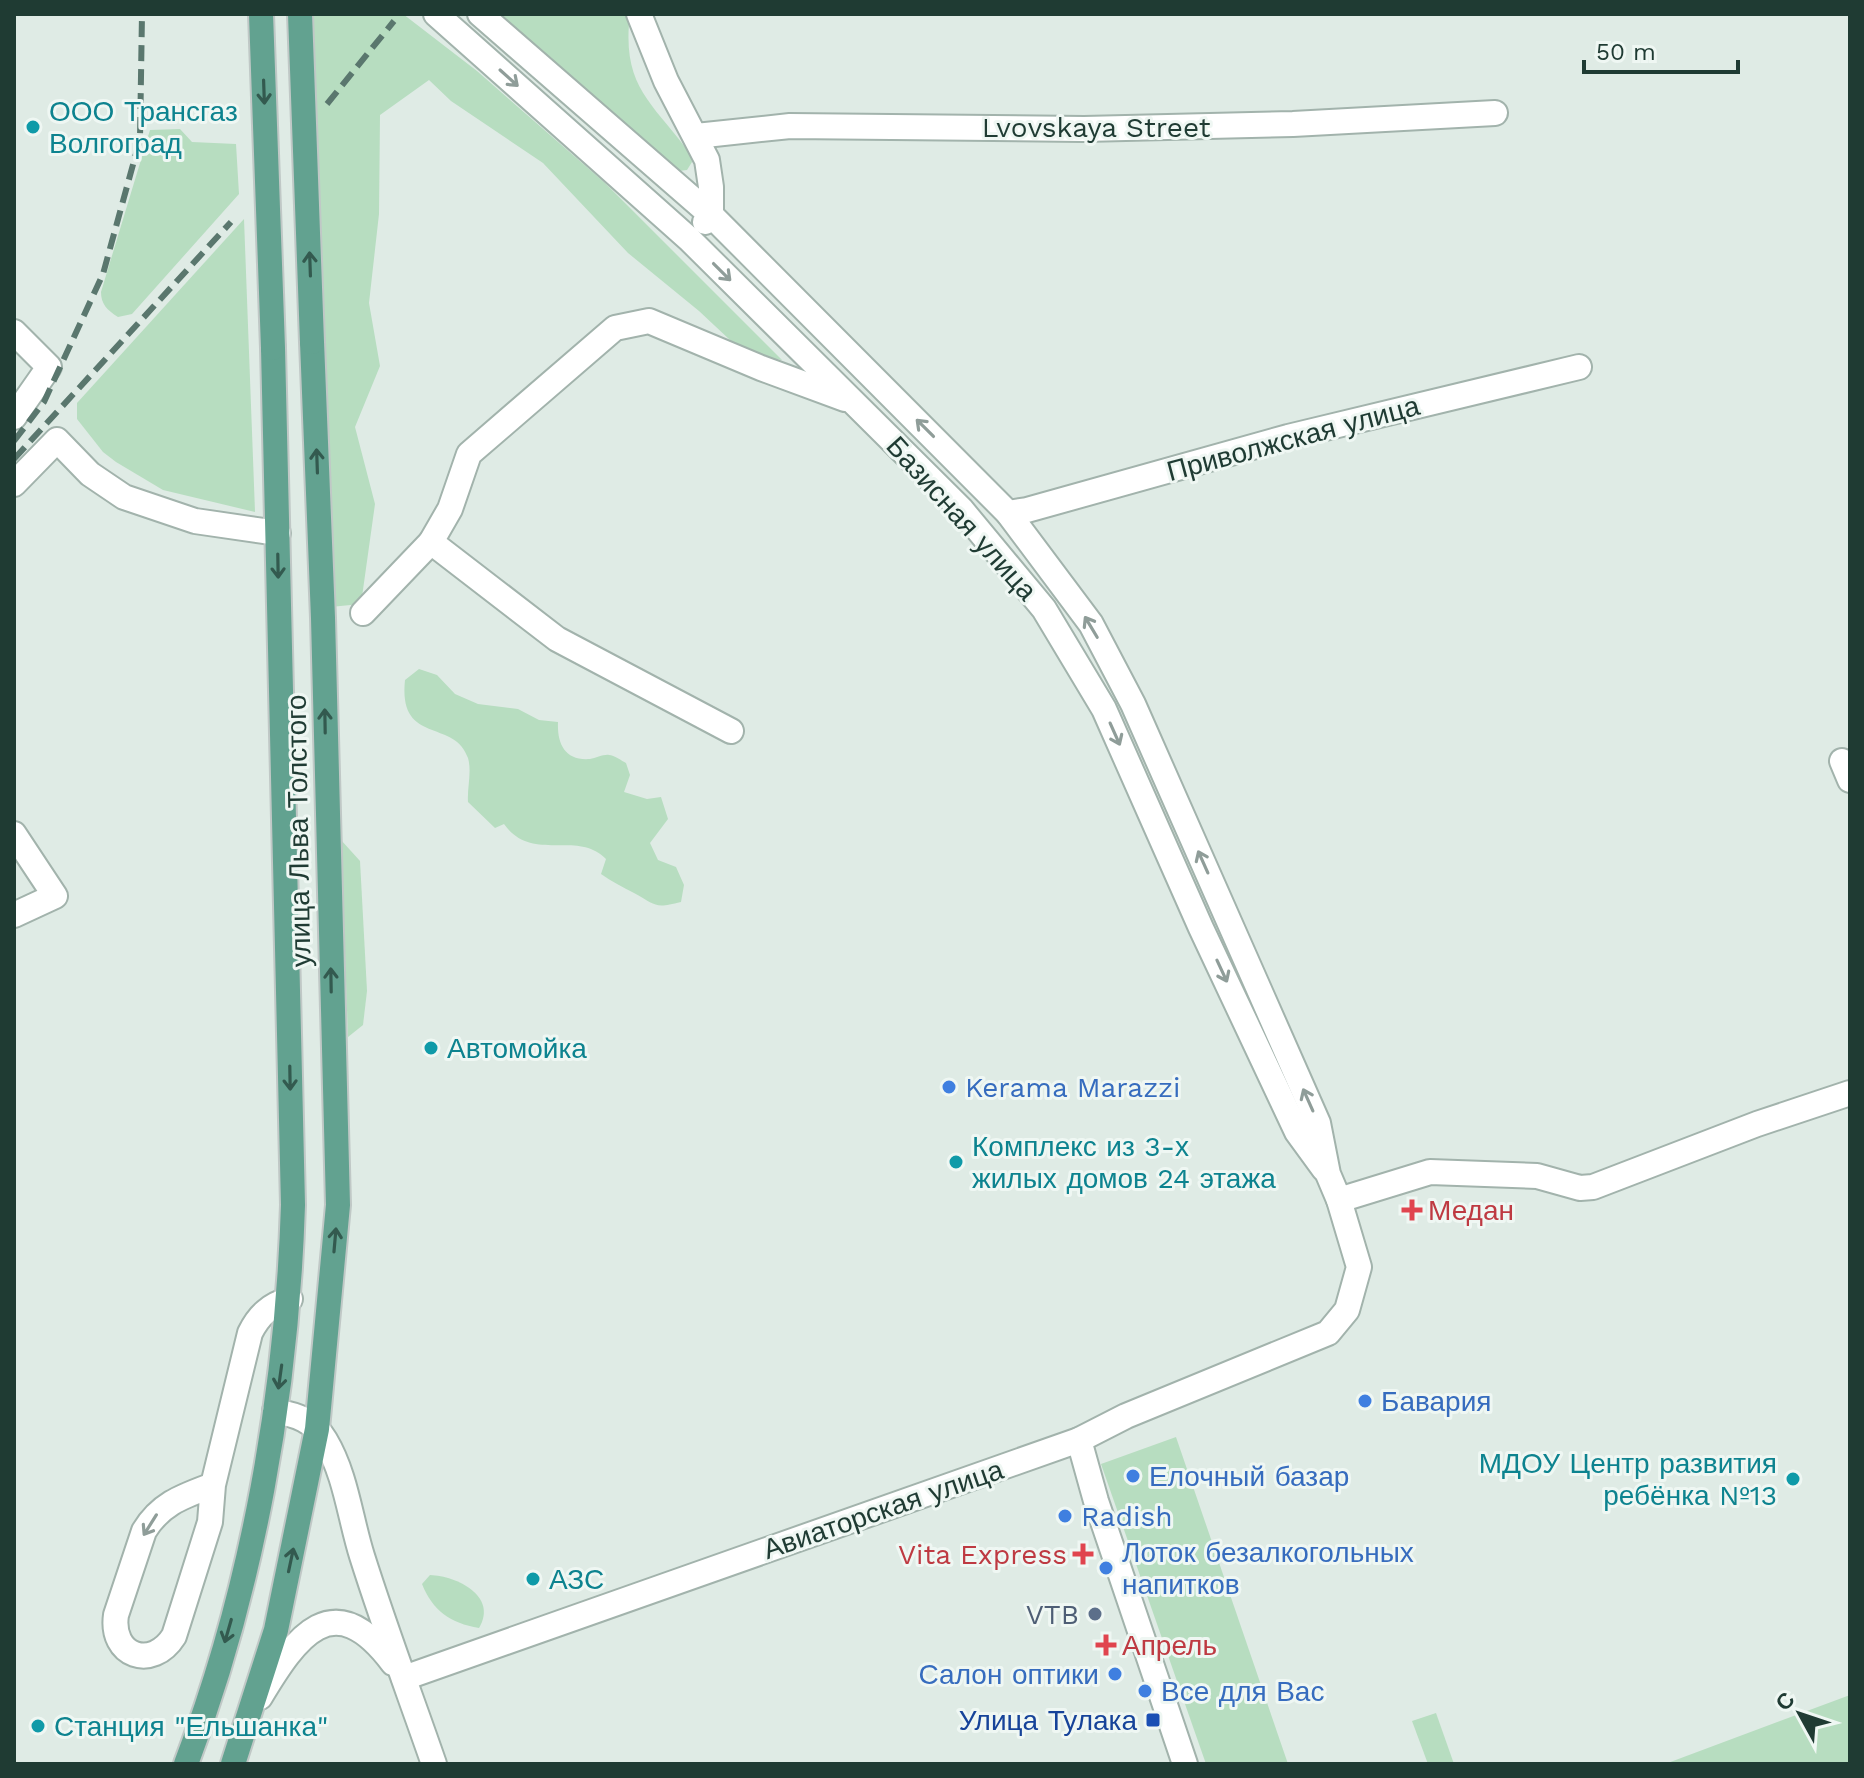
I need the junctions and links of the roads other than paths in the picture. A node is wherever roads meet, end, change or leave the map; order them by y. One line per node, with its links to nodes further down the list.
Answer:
1 (261, 14): 16 (main road, улица Льва Толстого, one-way to 16, bridge)
2 (300, 14): 28 (main road, улица Льва Толстого, one-way to 2, bridge)
3 (480, 14): 8 (street, Базисная улица)
4 (645, 18): 7 (street)
5 (443, 20): 9 (street, Базисная улица, one-way to 9)
6 (1495, 113): 7 (street, Lvovskaya Street)
7 (696, 136): 8 (street)
8 (711, 215): 9 (street); 15 (street, Базисная улица, one-way to 8)
9 (689, 239): 12 (street, Базисная улица, one-way to 12)
10 (14, 332): 13 (street)
11 (1579, 367): 15 (street, Приволжская улица)
12 (855, 403): 17 (street); 23 (street, Базисная улица, one-way to 23)
13 (14, 417)
14 (14, 484): 16 (street)
15 (1008, 513): 23 (street, Базисная улица, one-way to 15)
16 (278, 533): 25 (main road, улица Льва Толстого, one-way to 25)
17 (431, 542): 18 (street); 19 (street)
18 (363, 613)
19 (731, 731)
20 (14, 834): 21 (street)
21 (14, 915)
22 (1850, 1093): 24 (street)
23 (1328, 1174): 24 (street, Базисная улица)
24 (1339, 1200): 26 (street, Базисная улица)
25 (290, 1299): 27 (main road, улица Льва Толстого, one-way to 27); 30 (street)
26 (1347, 1310): 29 (street, Авиаторская улица)
27 (275, 1411): 28 (street); 33 (main road, улица Льва Толстого, one-way to 33)
28 (317, 1429): 31 (street); 32 (main road, улица Льва Толстого, one-way to 28)
29 (1079, 1440): 31 (street, Авиаторская улица); 36 (street)
30 (213, 1485): 30 (street, one-way to 30)
31 (404, 1678): 32 (street); 35 (street)
32 (249, 1716): 34 (main road, улица Льва Толстого)
33 (186, 1764)
34 (233, 1764)
35 (434, 1764)
36 (1185, 1764)

